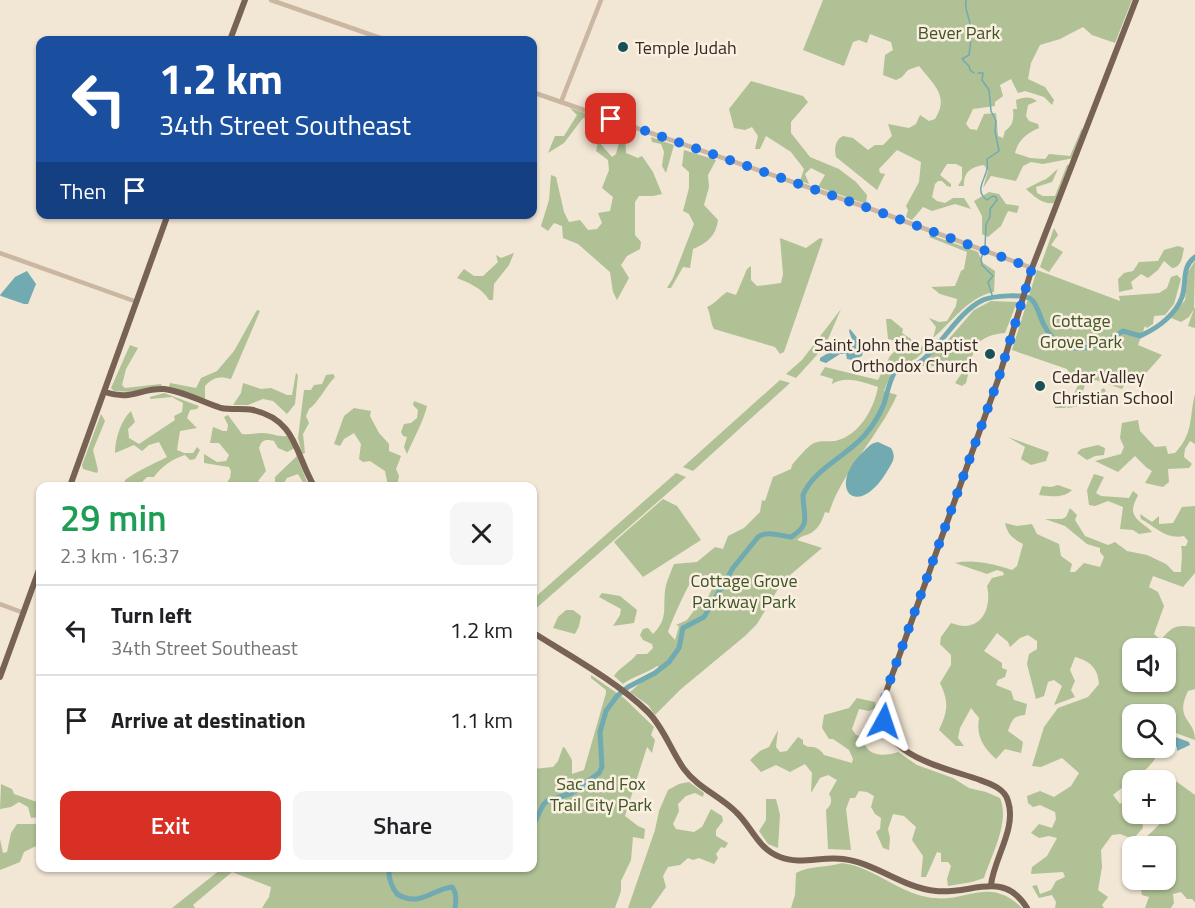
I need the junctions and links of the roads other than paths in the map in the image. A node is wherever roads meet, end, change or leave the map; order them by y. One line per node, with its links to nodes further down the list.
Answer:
1 (245, 0): 5 (main road)
2 (271, 0): 6 (street)
3 (601, 0): 8 (street)
4 (1136, 0): 11 (main road)
5 (232, 36)
6 (374, 36)
7 (537, 94): 8 (street)
8 (561, 102): 11 (street)
9 (166, 219): 12 (main road)
10 (0, 253): 12 (street)
11 (1032, 268): 21 (main road)
12 (137, 302): 13 (main road)
13 (105, 392): 14 (main road); 15 (main road)
14 (71, 482)
15 (312, 482)
16 (36, 578): 18 (main road)
17 (0, 604): 18 (street)
18 (24, 613): 20 (main road)
19 (537, 635): 21 (main road)
20 (0, 677)
21 (991, 885): 22 (main road)
22 (1027, 908)

